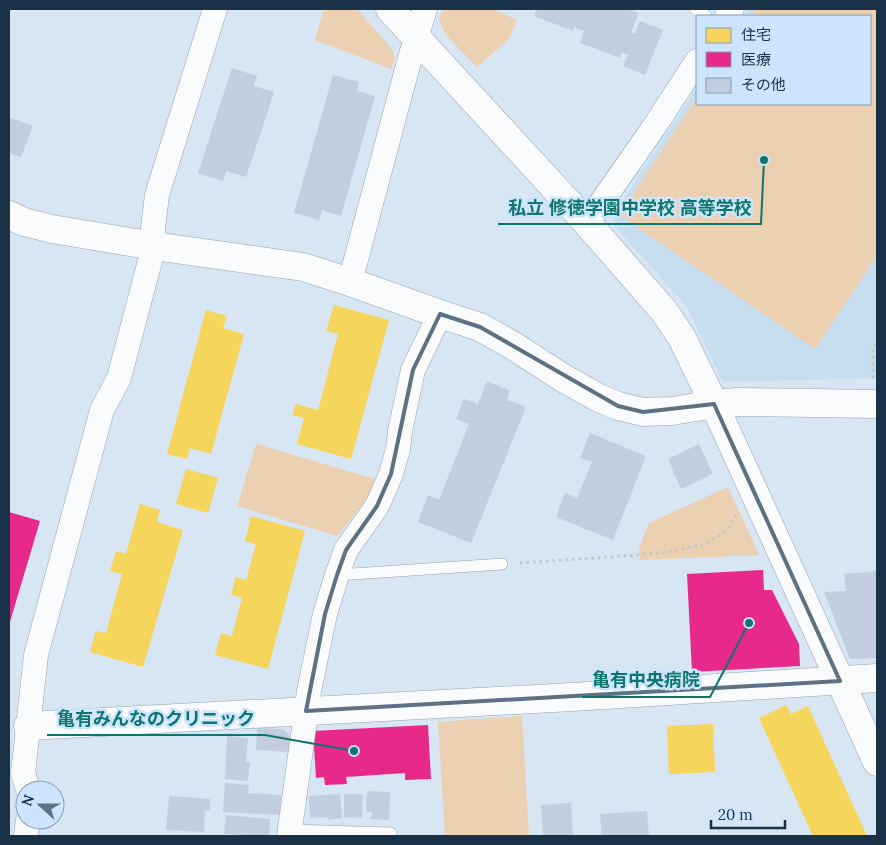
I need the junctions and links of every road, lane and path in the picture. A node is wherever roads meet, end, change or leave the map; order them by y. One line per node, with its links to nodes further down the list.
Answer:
1 (215, 9): 8 (street)
2 (390, 9): 4 (street)
3 (425, 9): 4 (street)
4 (416, 38): 7 (street); 9 (street)
5 (696, 63): 7 (street)
6 (9, 215): 8 (street)
7 (587, 223): 13 (street)
8 (154, 246): 9 (street); 20 (street)
9 (350, 282): 10 (street)
10 (440, 314): 13 (street); 16 (street)
11 (877, 345): 12 (path)
12 (875, 394): 13 (street)
13 (714, 404): 18 (street)
14 (740, 514): 15 (path)
15 (502, 564): 16 (lane)
16 (337, 575): 19 (street)
17 (877, 678): 18 (street)
18 (840, 681): 19 (street); 21 (street)
19 (306, 711): 20 (street); 24 (street)
20 (18, 726): 22 (street)
21 (877, 762)
22 (25, 780)
23 (391, 832): 24 (lane)
24 (289, 833)

